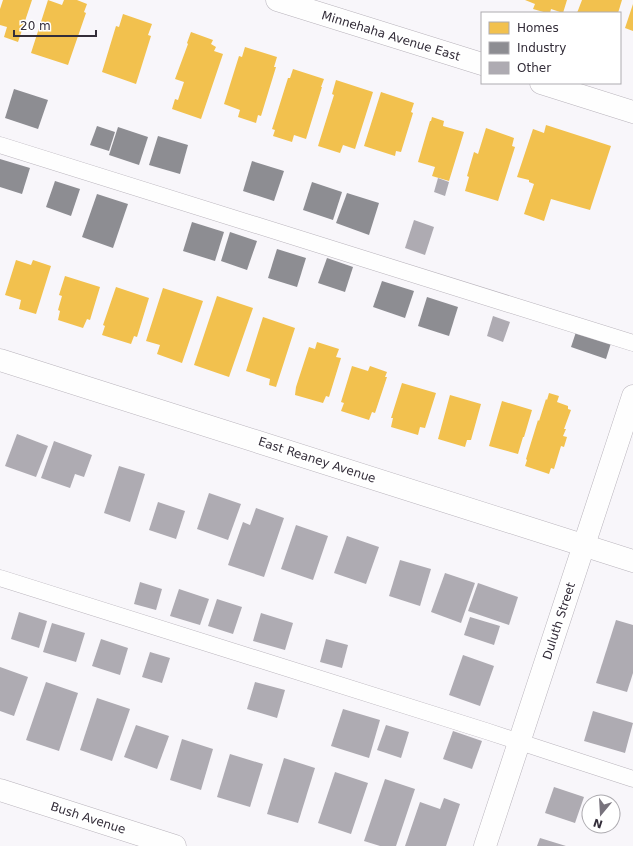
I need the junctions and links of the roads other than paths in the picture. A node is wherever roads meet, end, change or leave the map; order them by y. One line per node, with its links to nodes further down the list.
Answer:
1 (277, 0): 2 (street, Minnehaha Avenue East)
2 (481, 64)
3 (544, 84): 4 (street)
4 (633, 112)
5 (0, 145): 6 (lane)
6 (633, 343)
7 (0, 360): 9 (street, East Reaney Avenue)
8 (633, 396): 9 (street, Duluth Street)
9 (584, 545): 10 (street, East Reaney Avenue); 12 (street, Duluth Street)
10 (633, 561)
11 (0, 578): 12 (lane)
12 (520, 742): 13 (lane); 16 (street, Duluth Street)
13 (633, 779)
14 (0, 790): 15 (street, Bush Avenue)
15 (175, 846)
16 (485, 846)

